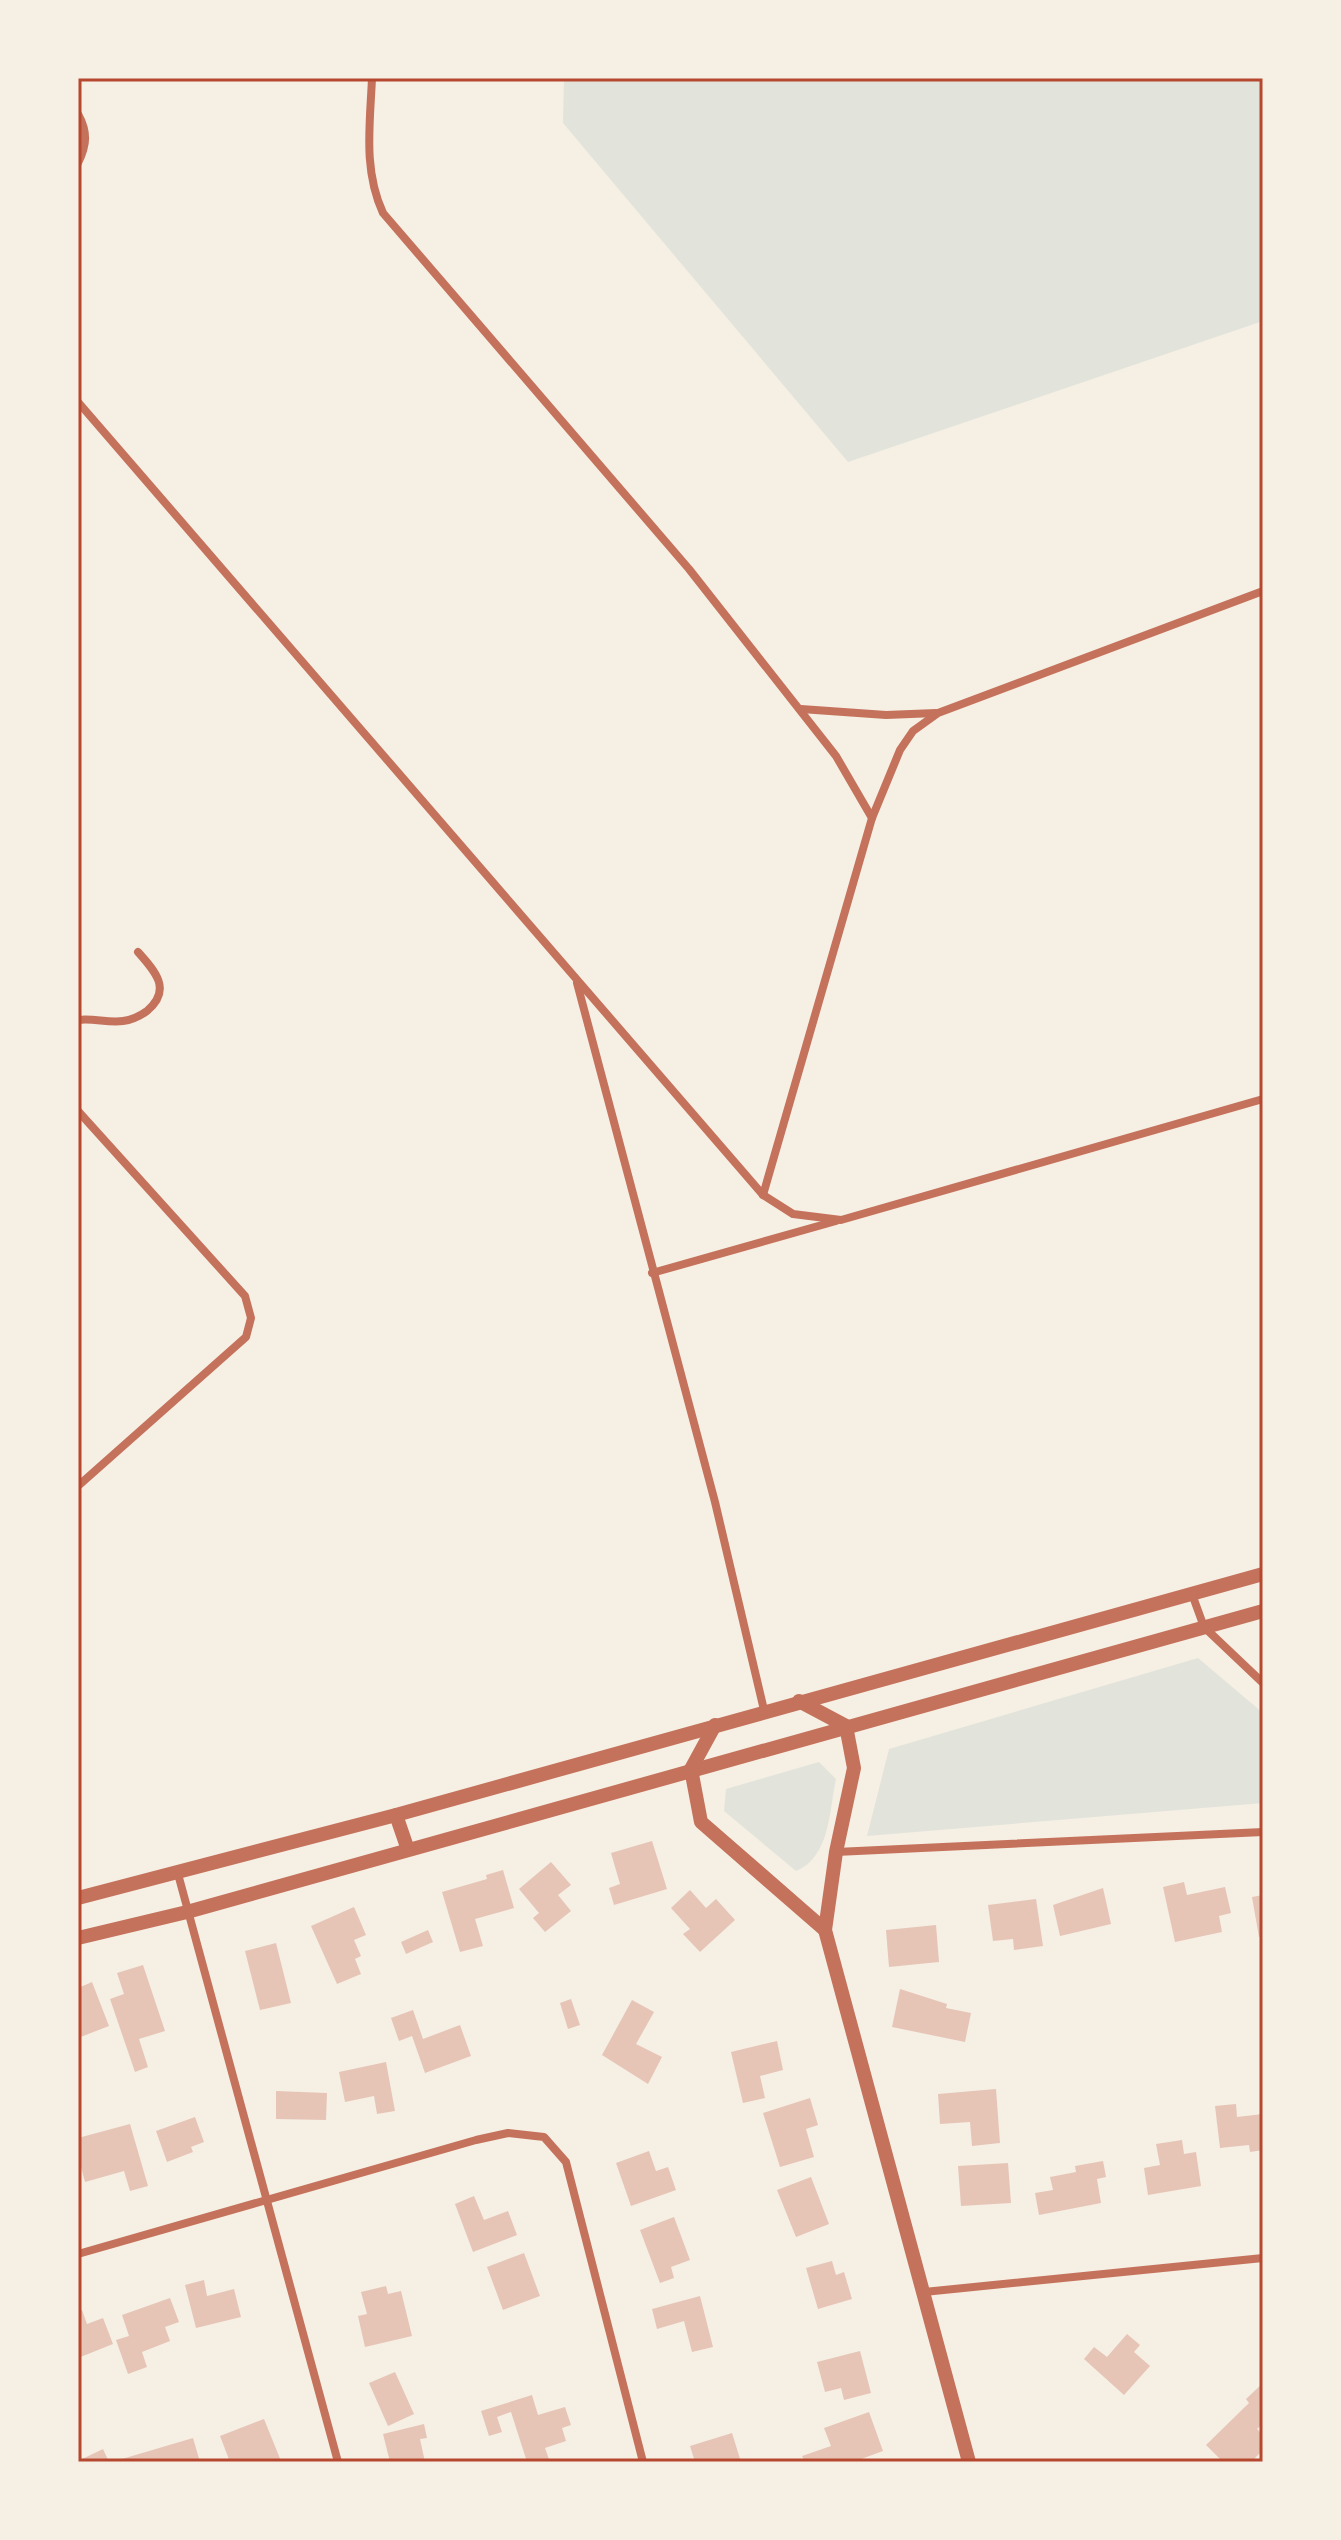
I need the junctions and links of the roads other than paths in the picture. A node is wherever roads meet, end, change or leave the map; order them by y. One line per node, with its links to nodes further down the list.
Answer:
1 (372, 78): 6 (street)
2 (78, 114): 3 (street)
3 (78, 163)
4 (78, 402): 10 (street)
5 (1263, 591): 7 (street)
6 (801, 709): 7 (street); 8 (street)
7 (938, 713): 8 (street)
8 (872, 818): 14 (street)
9 (138, 952): 11 (street)
10 (576, 981): 14 (street); 16 (street)
11 (78, 1020)
12 (1263, 1099): 15 (street)
13 (78, 1111): 17 (street)
14 (763, 1195): 15 (street)
15 (841, 1220): 16 (street)
16 (652, 1273): 24 (street)
17 (78, 1486)
18 (1263, 1574): 19 (street)
19 (1192, 1594): 21 (street); 23 (street)
20 (1263, 1611): 21 (street)
21 (1204, 1627): 22 (street); 26 (street)
22 (1263, 1683)
23 (799, 1701): 24 (street); 26 (street)
24 (764, 1710): 25 (street)
25 (715, 1725): 27 (street); 28 (street)
26 (846, 1726): 27 (street); 31 (street)
27 (691, 1769): 30 (street); 35 (street)
28 (396, 1815): 30 (street); 32 (street)
29 (1263, 1832): 31 (street)
30 (407, 1847): 34 (street)
31 (836, 1852): 35 (street)
32 (178, 1874): 33 (street); 34 (street)
33 (78, 1898)
34 (187, 1912): 36 (street); 37 (street)
35 (825, 1930): 40 (street)
36 (78, 1938)
37 (266, 2198): 38 (street); 41 (street); 42 (street)
38 (78, 2254)
39 (1263, 2258): 40 (street)
40 (924, 2292): 43 (street)
41 (338, 2462)
42 (643, 2462)
43 (969, 2462)

